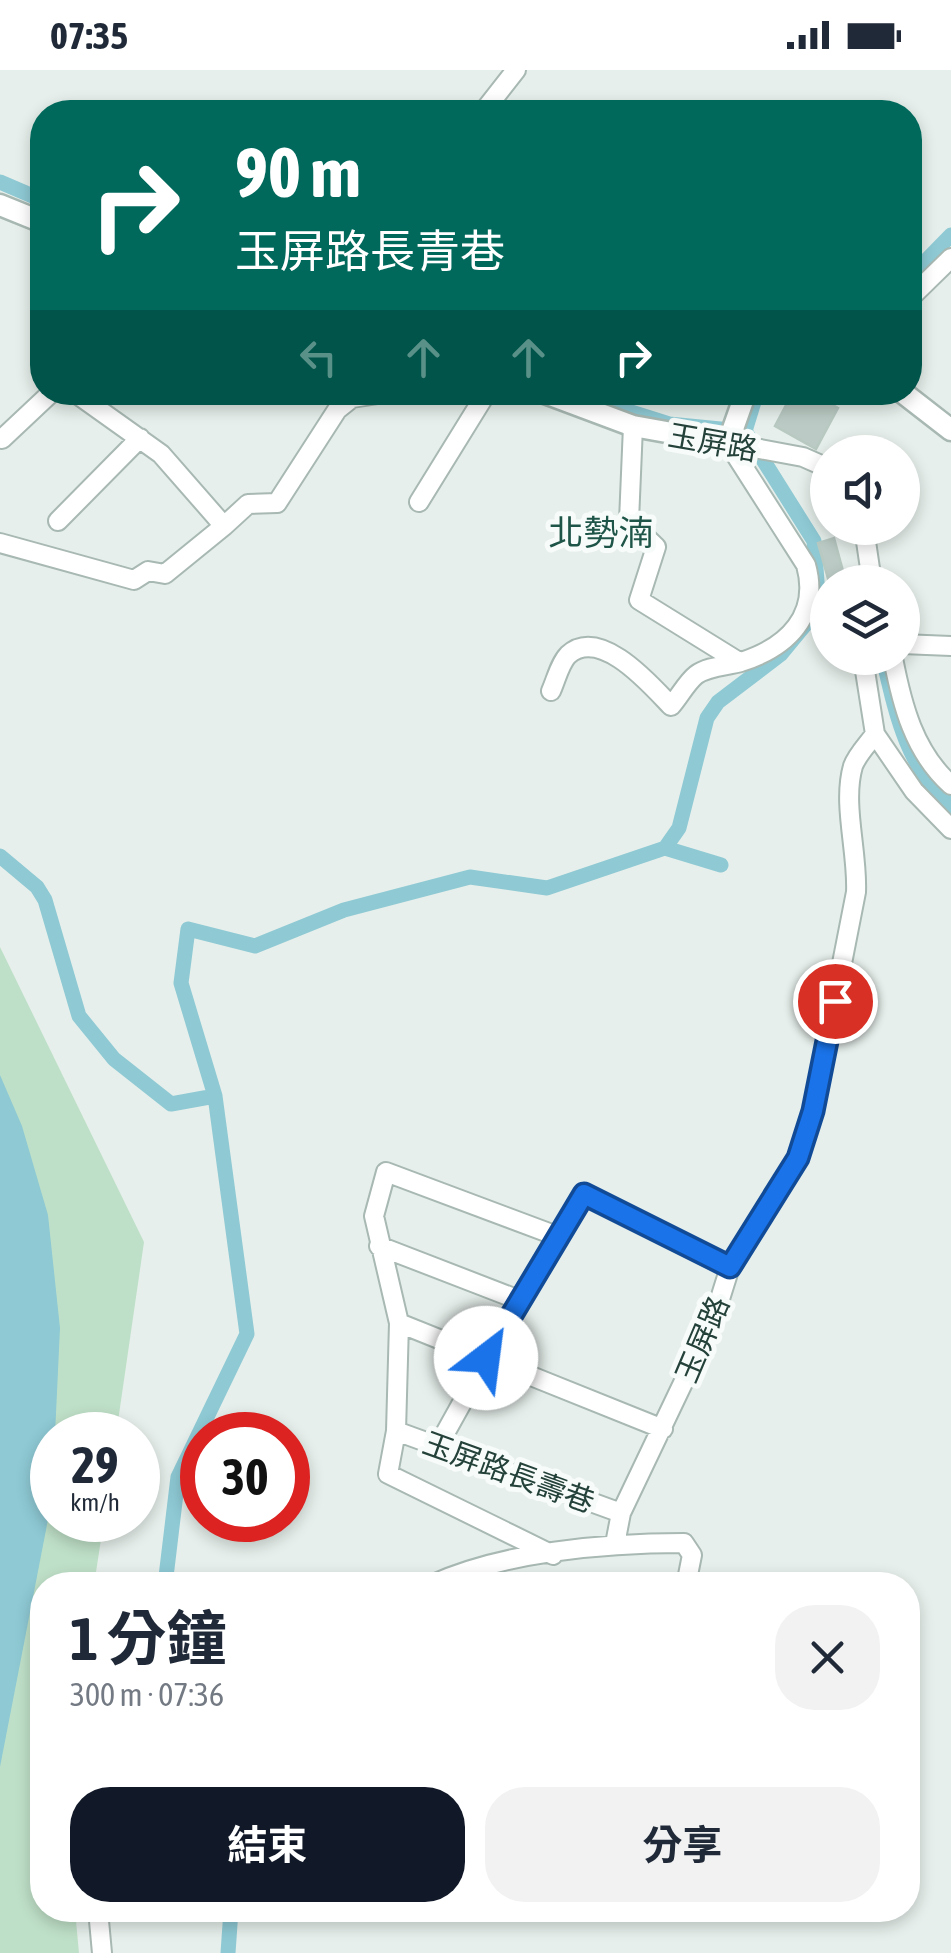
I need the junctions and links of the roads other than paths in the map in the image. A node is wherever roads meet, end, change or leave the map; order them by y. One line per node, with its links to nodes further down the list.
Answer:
1 (516, 70): 2 (street)
2 (492, 100)
3 (0, 205): 4 (street)
4 (30, 217)
5 (951, 258): 6 (street)
6 (922, 286)
7 (38, 405): 17 (street)
8 (93, 405): 16 (street)
9 (343, 405): 22 (street)
10 (479, 405): 20 (street)
11 (577, 405): 14 (street, 玉屏路)
12 (743, 405): 18 (street, 玉屏路)
13 (919, 405): 15 (street)
14 (633, 426): 18 (street, 玉屏路); 26 (street)
15 (951, 430)
16 (140, 438): 21 (street); 22 (street)
17 (2, 439)
18 (736, 440): 19 (street, 玉屏路); 26 (street)
19 (810, 460)
20 (419, 502)
21 (58, 521)
22 (224, 526): 23 (street)
23 (0, 543)
24 (920, 645): 25 (street)
25 (951, 646)
26 (739, 662): 29 (street)
27 (865, 675): 30 (street)
28 (895, 675): 31 (street)
29 (551, 690)
30 (874, 734): 32 (street); 35 (street, 玉屏路)
31 (951, 786)
32 (951, 829)
33 (556, 1236): 34 (street); 35 (street); 36 (street)
34 (379, 1246): 36 (street); 37 (street)
35 (730, 1267): 39 (street, 玉屏路)
36 (519, 1300): 38 (street)
37 (400, 1322): 38 (street); 40 (street)
38 (486, 1358): 39 (street); 41 (street)
39 (663, 1429): 42 (street, 玉屏路)
40 (396, 1431): 41 (street, 玉屏路長壽巷); 44 (street)
41 (438, 1446): 42 (street, 玉屏路長壽巷)
42 (621, 1513): 43 (street, 玉屏路)
43 (615, 1544): 44 (street); 46 (street)
44 (553, 1555): 45 (street)
45 (460, 1572)
46 (689, 1572)
47 (99, 1922): 48 (street)
48 (102, 1953)

